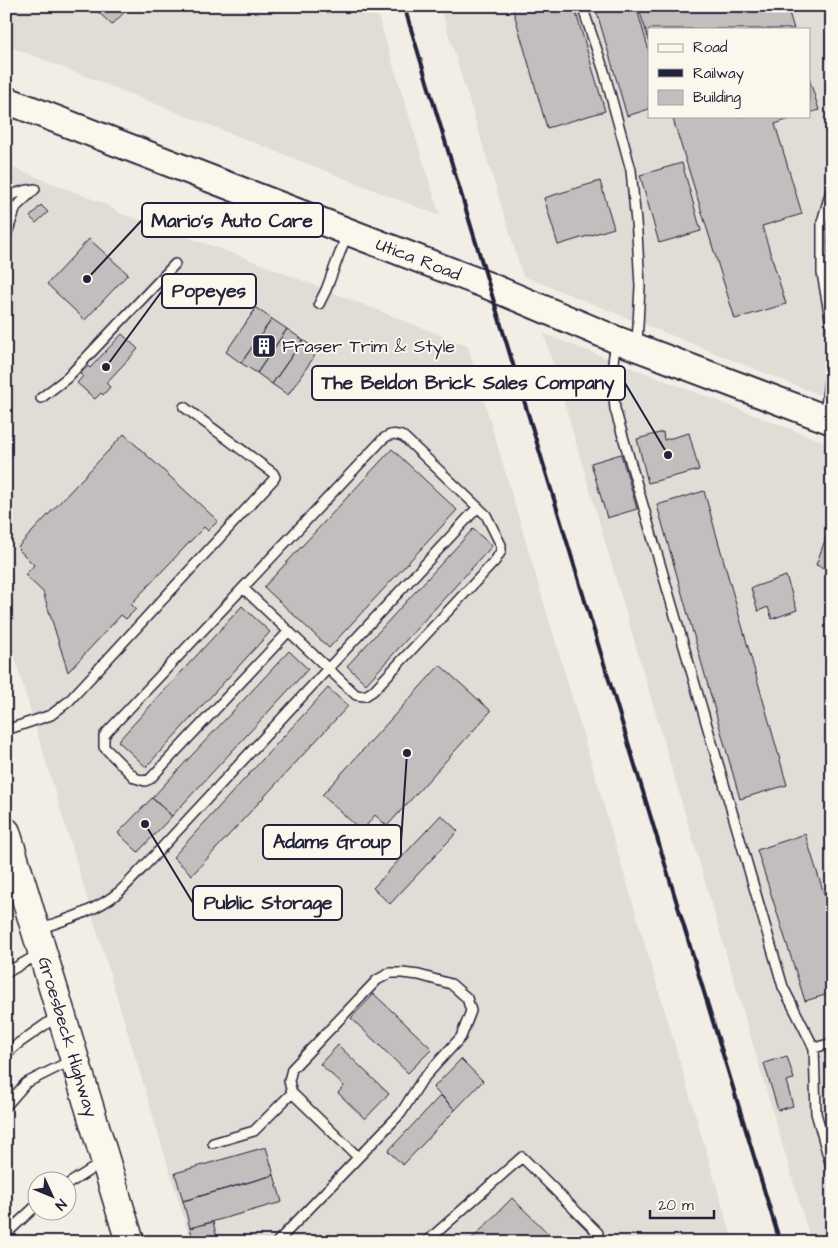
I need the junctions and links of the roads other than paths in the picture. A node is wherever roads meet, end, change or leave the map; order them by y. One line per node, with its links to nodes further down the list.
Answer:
1 (582, 6): 10 (lane)
2 (6, 100): 5 (main road, Utica Road)
3 (832, 187): 9 (lane)
4 (6, 197): 6 (lane)
5 (349, 227): 8 (lane); 10 (main road, Utica Road)
6 (6, 236)
7 (175, 264): 12 (lane)
8 (319, 304)
9 (832, 330)
10 (627, 343): 14 (main road, Utica Road); 25 (lane)
11 (832, 354): 14 (lane)
12 (41, 398)
13 (184, 407): 19 (lane)
14 (828, 419)
15 (478, 507): 16 (lane); 18 (lane); 18 (lane)
16 (243, 588): 17 (lane); 17 (lane)
17 (289, 631): 18 (lane)
18 (328, 668): 21 (lane)
19 (6, 730)
20 (6, 832): 21 (main road, Groesbeck Highway)
21 (39, 940): 22 (lane); 23 (main road, Groesbeck Highway)
22 (6, 973)
23 (61, 1013): 26 (lane); 27 (main road, Groesbeck Highway)
24 (832, 1043): 25 (lane)
25 (814, 1048): 33 (lane)
26 (6, 1054)
27 (75, 1059): 29 (lane); 32 (main road, Groesbeck Highway)
28 (292, 1093): 30 (lane); 31 (lane); 31 (lane)
29 (6, 1106)
30 (213, 1143)
31 (358, 1157): 38 (lane)
32 (106, 1160): 34 (lane); 37 (main road, Groesbeck Highway)
33 (832, 1170)
34 (78, 1178)
35 (28, 1213): 36 (lane)
36 (6, 1234)
37 (130, 1242)
38 (277, 1242)
39 (426, 1242): 40 (lane)
40 (590, 1242)

